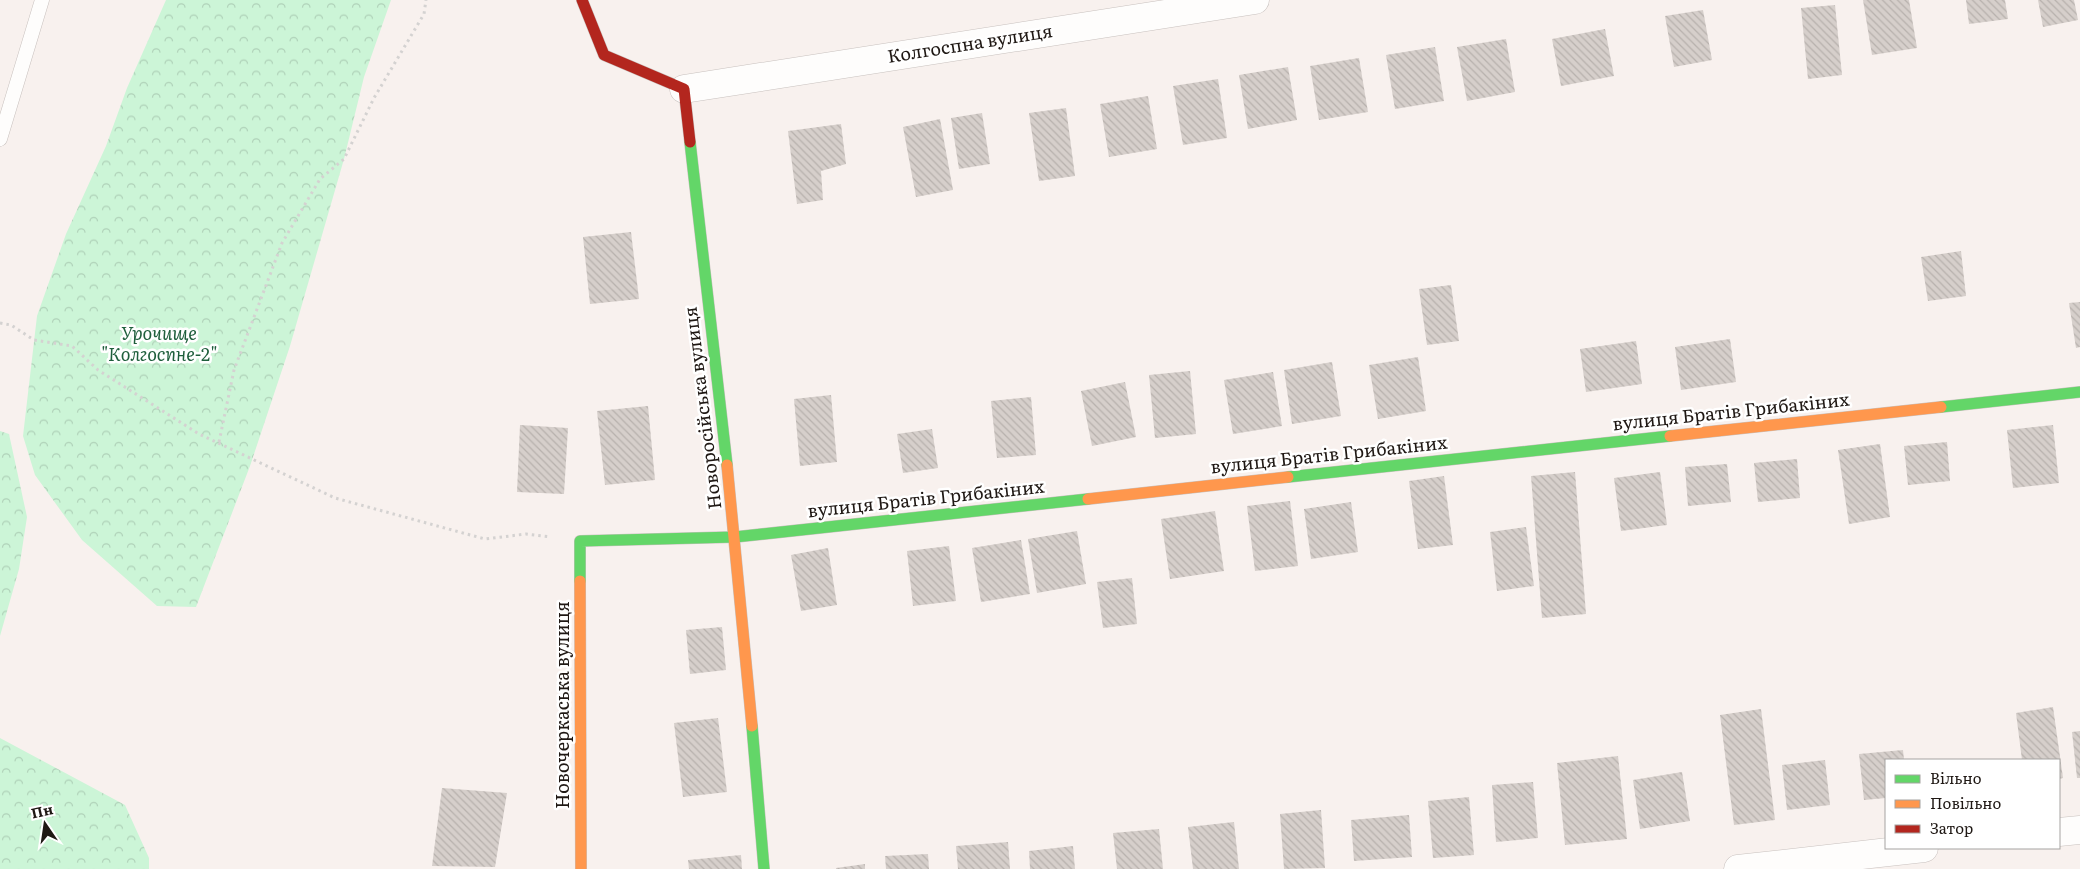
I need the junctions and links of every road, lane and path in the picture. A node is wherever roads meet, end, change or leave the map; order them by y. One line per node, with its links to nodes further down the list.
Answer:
1 (42, 0): 6 (lane)
2 (426, 0): 9 (path)
3 (582, 0): 5 (street)
4 (1255, 0): 5 (street, Колгоспна вулиця)
5 (684, 89): 10 (street, Новоросійська вулиця)
6 (0, 140)
7 (0, 323): 9 (path)
8 (2080, 392): 10 (street, вулиця Братів Грибакіних)
9 (219, 442): 11 (path)
10 (735, 537): 11 (street, вулиця Братів Грибакіних); 16 (street, Новоросійська вулиця)
11 (580, 541): 15 (street, Новочеркаська вулиця)
12 (2080, 830): 13 (street)
13 (2060, 832)
14 (1915, 849): 17 (street)
15 (581, 869)
16 (764, 869)
17 (1738, 869)

